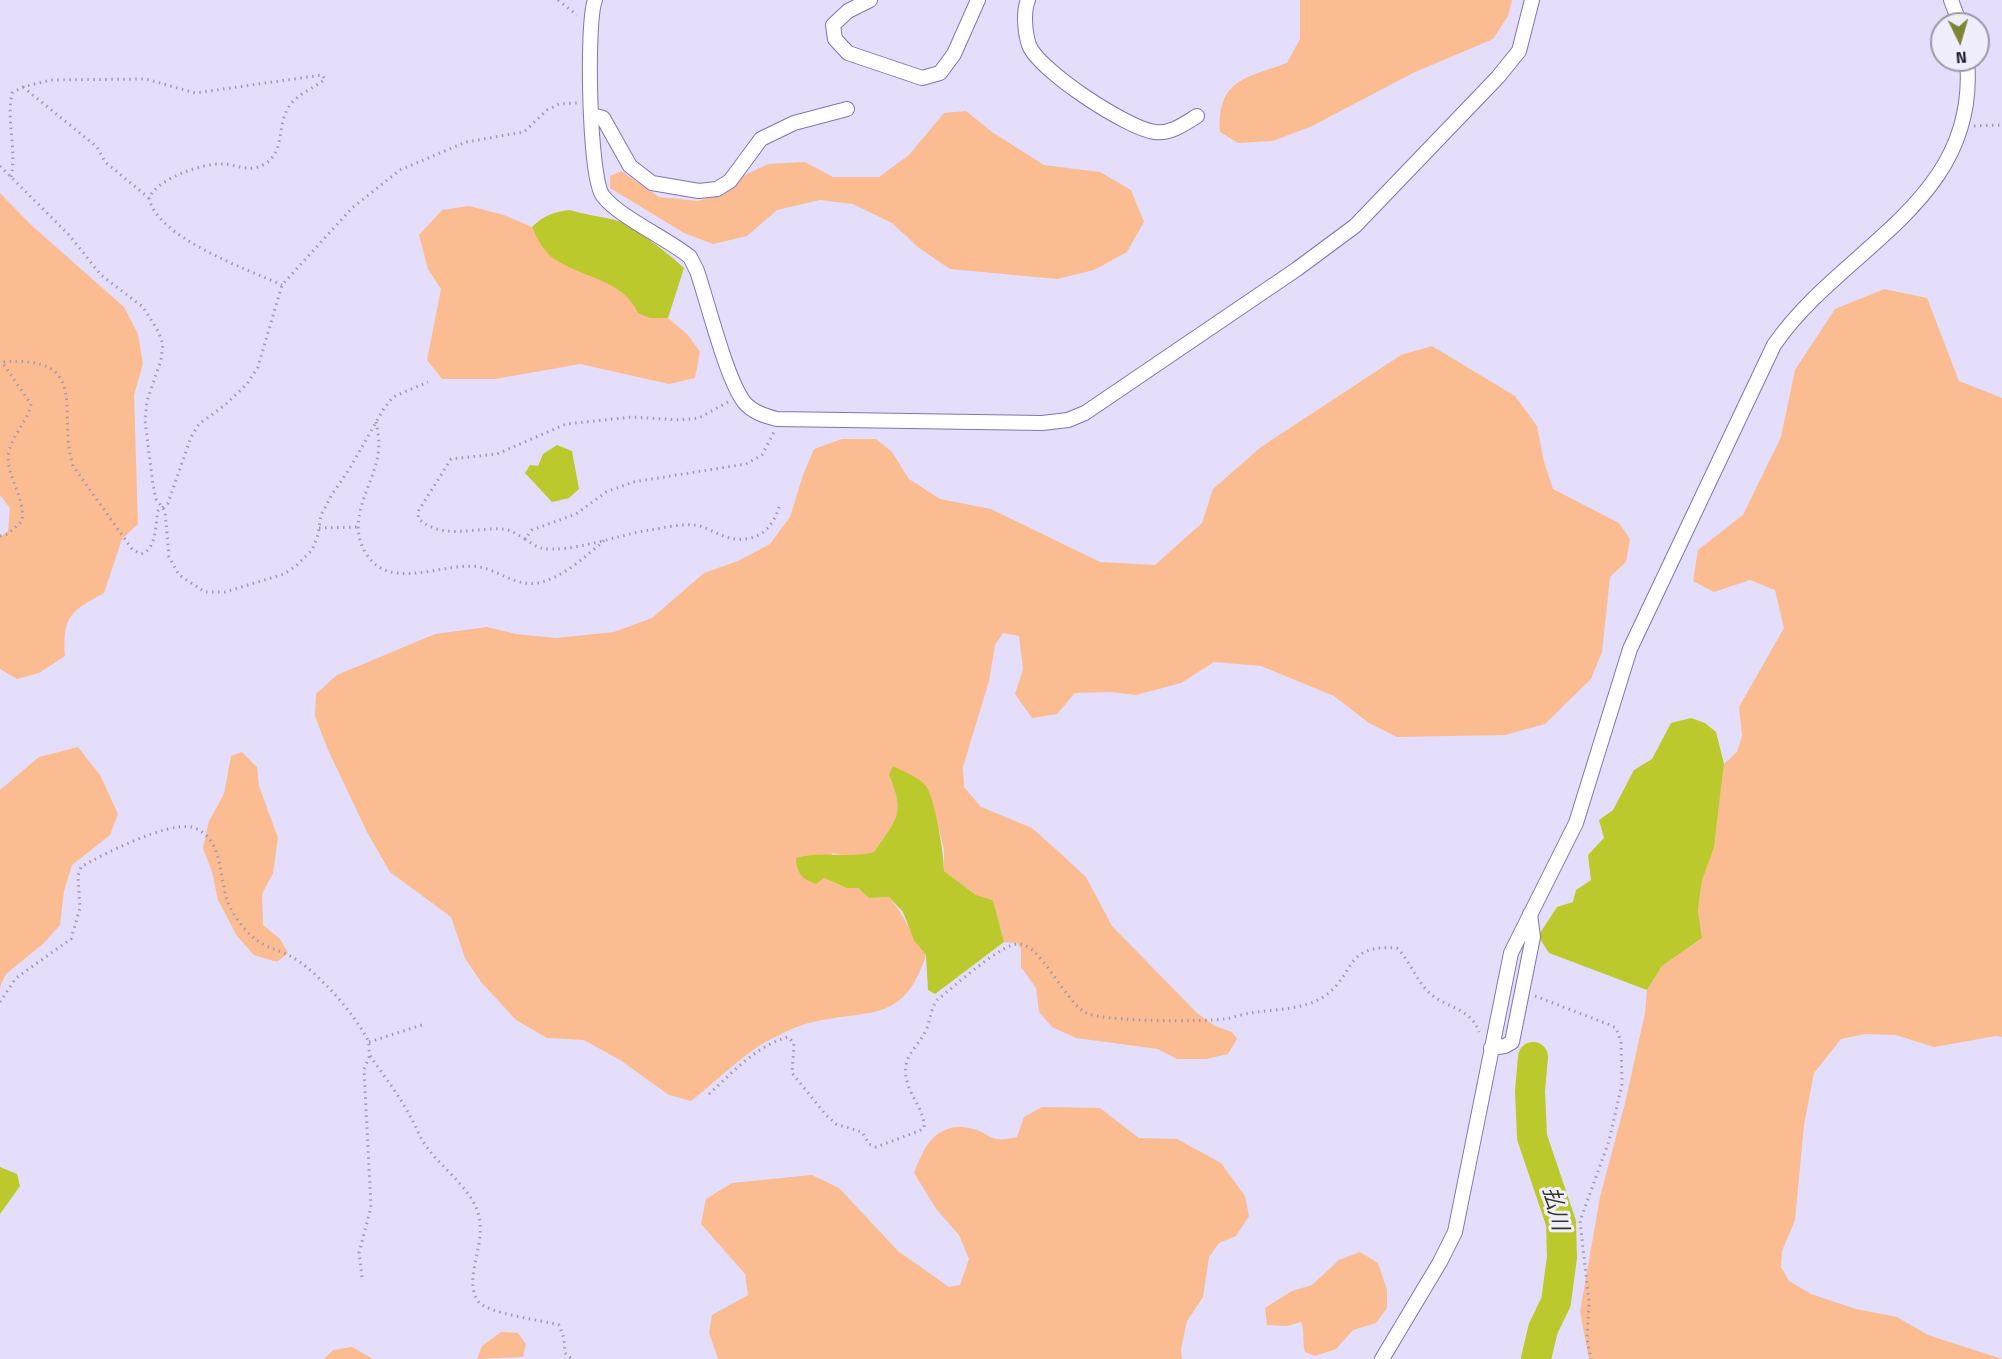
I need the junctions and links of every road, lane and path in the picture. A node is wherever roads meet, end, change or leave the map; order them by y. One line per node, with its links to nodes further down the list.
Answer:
1 (558, 0): 7 (path)
2 (595, 0): 7 (street)
3 (870, 0): 4 (street)
4 (978, 0)
5 (1028, 0): 12 (street)
6 (1533, 0): 22 (street)
7 (590, 26): 10 (street)
8 (1967, 72): 13 (street)
9 (22, 87): 16 (path); 17 (path); 17 (path)
10 (591, 108): 11 (street); 18 (path); 21 (street)
11 (848, 109)
12 (1197, 116)
13 (1963, 126): 14 (path); 31 (street)
14 (2002, 126)
15 (0, 166): 16 (path)
16 (11, 177): 24 (path)
17 (149, 198): 18 (path)
18 (282, 285): 24 (path)
19 (1, 361): 24 (path); 28 (path)
20 (428, 382): 23 (path)
21 (740, 395): 22 (street); 29 (path)
22 (777, 419): 29 (path)
23 (376, 422): 26 (path); 27 (path)
24 (163, 506): 27 (path)
25 (779, 507): 30 (path)
26 (358, 527): 27 (path); 30 (path)
27 (319, 528)
28 (0, 536)
29 (525, 539): 30 (path)
30 (606, 539)
31 (1530, 914): 32 (street); 36 (street)
32 (1522, 991): 36 (street); 42 (path)
33 (0, 1002): 35 (path)
34 (422, 1025): 35 (path)
35 (369, 1042): 37 (path)
36 (1491, 1048): 38 (path); 41 (street)
37 (370, 1055): 39 (path); 40 (path)
38 (709, 1094)
39 (362, 1277)
40 (572, 1359)
41 (1382, 1359)
42 (1591, 1359)

